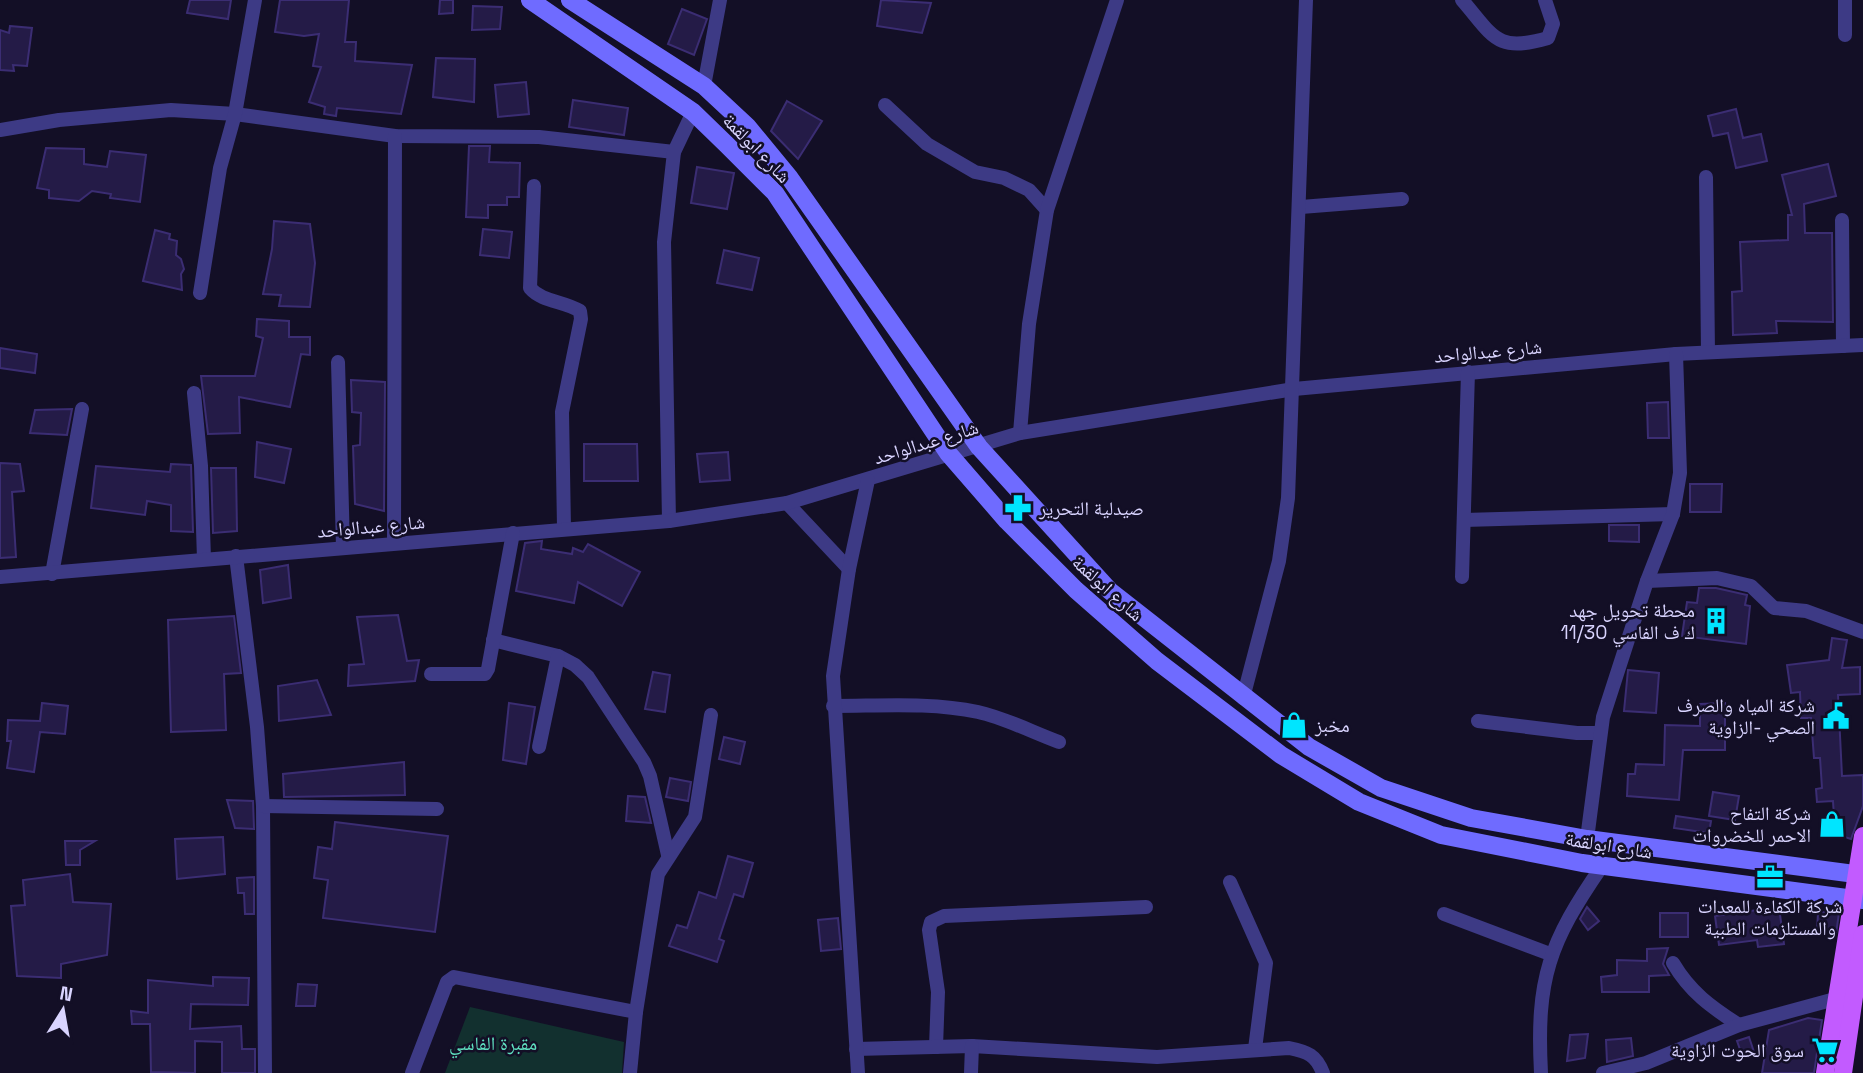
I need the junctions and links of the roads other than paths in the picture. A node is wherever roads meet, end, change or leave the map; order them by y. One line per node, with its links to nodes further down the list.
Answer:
1 (254, 0): 14 (street)
2 (530, 0): 13 (street, شارع ابولقمة)
3 (570, 0): 11 (street, شارع ابولقمة)
4 (720, 0): 11 (street)
5 (1117, 0): 22 (street)
6 (1306, 0): 21 (street)
7 (1462, 0): 8 (street)
8 (1545, 0)
9 (1845, 0): 10 (street)
10 (1845, 35)
11 (704, 86): 35 (street, شارع ابولقمة)
12 (885, 105): 22 (street)
13 (693, 112): 17 (street); 36 (street, شارع ابولقمة)
14 (235, 114): 15 (street); 16 (street); 24 (street)
15 (0, 130)
16 (396, 136): 17 (street); 44 (street)
17 (674, 152): 41 (street)
18 (1706, 177): 27 (street)
19 (534, 186): 42 (street)
20 (1402, 199): 21 (street)
21 (1301, 208): 31 (street)
22 (1048, 210): 34 (street)
23 (1842, 220): 26 (street)
24 (200, 293)
25 (1863, 345): 26 (street, شارع عبدالواحد)
26 (1843, 346): 27 (street, شارع عبدالواحد)
27 (1708, 352): 28 (street, شارع عبدالواحد)
28 (1676, 354): 30 (street, شارع عبدالواحد); 39 (street)
29 (338, 362): 45 (street)
30 (1468, 372): 31 (street, شارع عبدالواحد); 40 (street)
31 (1294, 389): 34 (street, شارع عبدالواحد); 57 (street)
32 (194, 393): 47 (street)
33 (82, 409): 49 (street)
34 (1020, 433): 35 (street, شارع عبدالواحد)
35 (979, 447): 36 (street, شارع عبدالواحد); 57 (street, شارع ابولقمة)
36 (948, 453): 37 (street, شارع عبدالواحد); 69 (street, شارع ابولقمة)
37 (868, 480): 38 (street, شارع عبدالواحد); 48 (street)
38 (787, 503): 41 (street, شارع عبدالواحد); 48 (street)
39 (1673, 514): 40 (street); 52 (street)
40 (1464, 520): 51 (street)
41 (669, 521): 42 (street, شارع عبدالواحد)
42 (564, 528): 43 (street, شارع عبدالواحد)
43 (513, 533): 44 (street, شارع عبدالواحد); 54 (street)
44 (394, 543): 45 (street, شارع عبدالواحد)
45 (343, 547): 46 (street, شارع عبدالواحد)
46 (236, 556): 47 (street, شارع عبدالواحد); 64 (street)
47 (204, 559): 49 (street, شارع عبدالواحد)
48 (849, 569): 58 (street)
49 (52, 574): 50 (street, شارع عبدالواحد)
50 (0, 577)
51 (1462, 577)
52 (1647, 581): 53 (street); 61 (street)
53 (1863, 632)
54 (493, 640): 55 (street); 56 (street)
55 (558, 656): 63 (street); 68 (street)
56 (431, 674)
57 (1243, 698): 67 (street, شارع ابولقمة)
58 (833, 706): 62 (street); 83 (street)
59 (710, 715): 68 (street)
60 (1478, 721): 61 (street)
61 (1600, 733): 67 (street)
62 (1059, 742)
63 (539, 747)
64 (263, 806): 65 (street); 86 (street)
65 (437, 808)
66 (1863, 836): 70 (main road)
67 (1587, 839): 70 (street, شارع ابولقمة)
68 (668, 855): 79 (street)
69 (1602, 866): 72 (street, شارع ابولقمة); 76 (street)
70 (1859, 875): 72 (main road)
71 (1230, 882): 84 (street)
72 (1857, 899): 78 (main road)
73 (1146, 907): 82 (street)
74 (1444, 914): 76 (street)
75 (1863, 934): 96 (main road)
76 (1550, 954): 93 (street)
77 (1673, 963): 80 (street)
78 (1835, 999): 80 (street); 95 (main road)
79 (636, 1012): 87 (street); 88 (street)
80 (1739, 1025): 94 (street)
81 (972, 1046): 82 (street); 85 (street); 90 (street)
82 (936, 1047): 83 (street)
83 (856, 1049): 89 (street)
84 (1255, 1049): 85 (street); 92 (street)
85 (1157, 1057): 91 (street)
86 (265, 1073)
87 (412, 1073)
88 (630, 1073)
89 (858, 1073)
90 (971, 1073)
91 (1156, 1073)
92 (1323, 1073)
93 (1541, 1073)
94 (1602, 1073)
95 (1825, 1073)
96 (1843, 1073)

